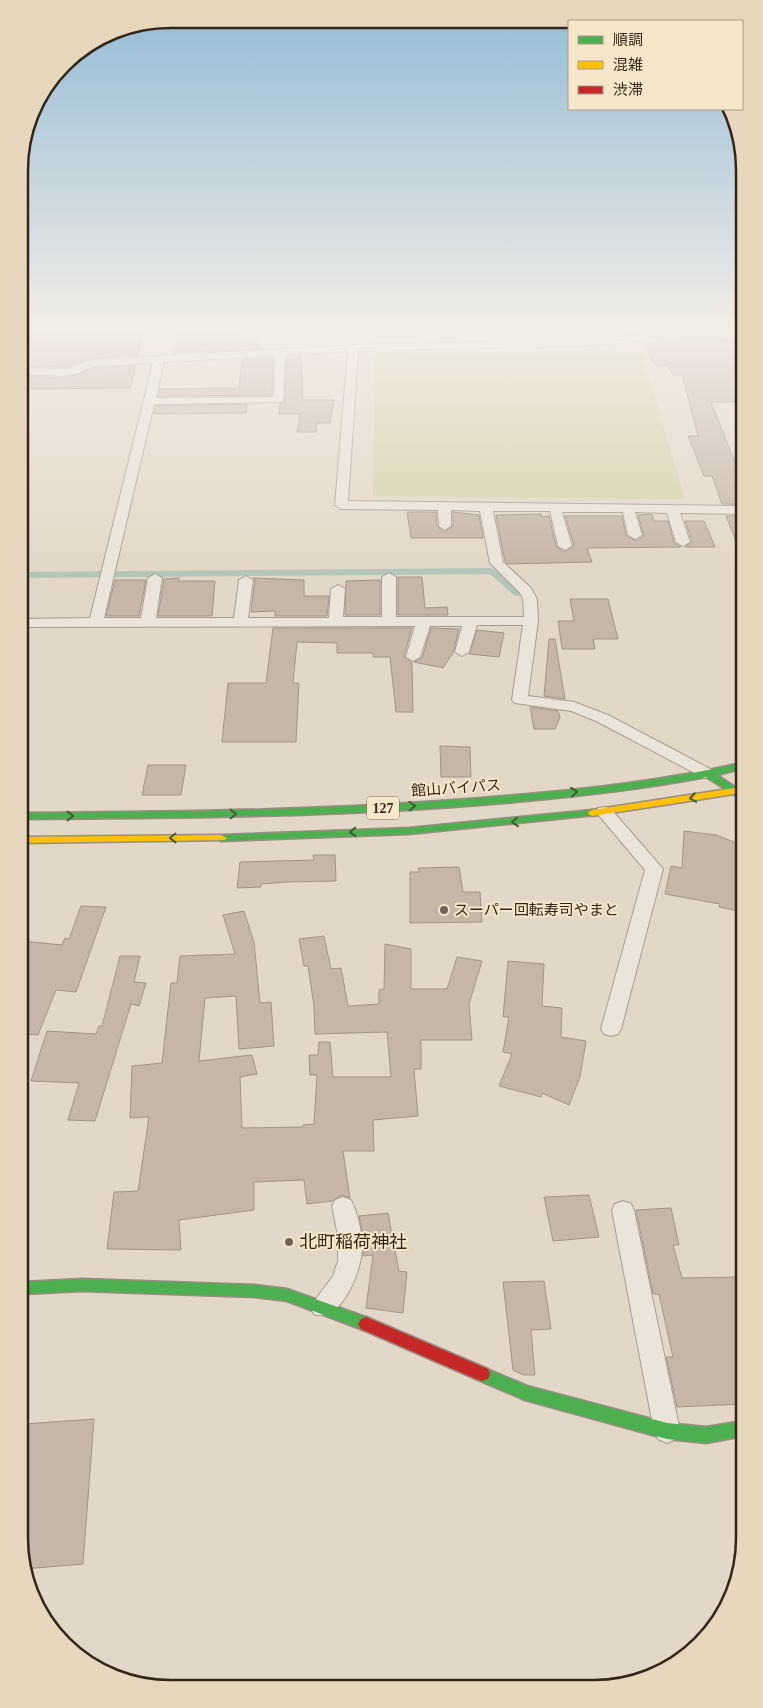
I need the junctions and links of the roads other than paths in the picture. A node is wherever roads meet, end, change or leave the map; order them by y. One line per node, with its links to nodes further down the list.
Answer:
1 (147, 408): 25 (street)
2 (348, 408): 3 (street)
3 (444, 506): 4 (street); 9 (street)
4 (486, 507): 5 (street); 22 (street)
5 (555, 508): 6 (street); 12 (street)
6 (628, 509): 7 (street); 10 (street)
7 (672, 509): 8 (street); 11 (street)
8 (736, 510)
9 (445, 526)
10 (635, 535)
11 (683, 542)
12 (565, 546)
13 (155, 578): 23 (street)
14 (388, 578): 20 (street)
15 (246, 580): 18 (street)
16 (338, 589): 19 (street)
17 (470, 620): 21 (street); 22 (street); 26 (street)
18 (241, 621): 19 (street); 23 (street)
19 (336, 621): 20 (street)
20 (389, 621): 21 (street)
21 (424, 621): 27 (street)
22 (531, 621): 29 (street)
23 (148, 622): 25 (street)
24 (28, 623): 25 (street)
25 (96, 623)
26 (462, 652)
27 (413, 658)
28 (736, 768): 29 (main road, 館山バイパス / 127)
29 (710, 775): 30 (main road); 33 (main road, 館山バイパス / 127, one-way to 29)
30 (736, 791)
31 (736, 793): 32 (main road, 127, one-way to 32)
32 (604, 812): 34 (main road, 127, one-way to 34); 35 (street)
33 (28, 816)
34 (28, 840)
35 (611, 1029)
36 (343, 1206): 39 (street)
37 (623, 1210): 41 (street)
38 (28, 1288): 39 (main road)
39 (322, 1307): 41 (main road)
40 (735, 1430): 41 (main road)
41 (667, 1431)

